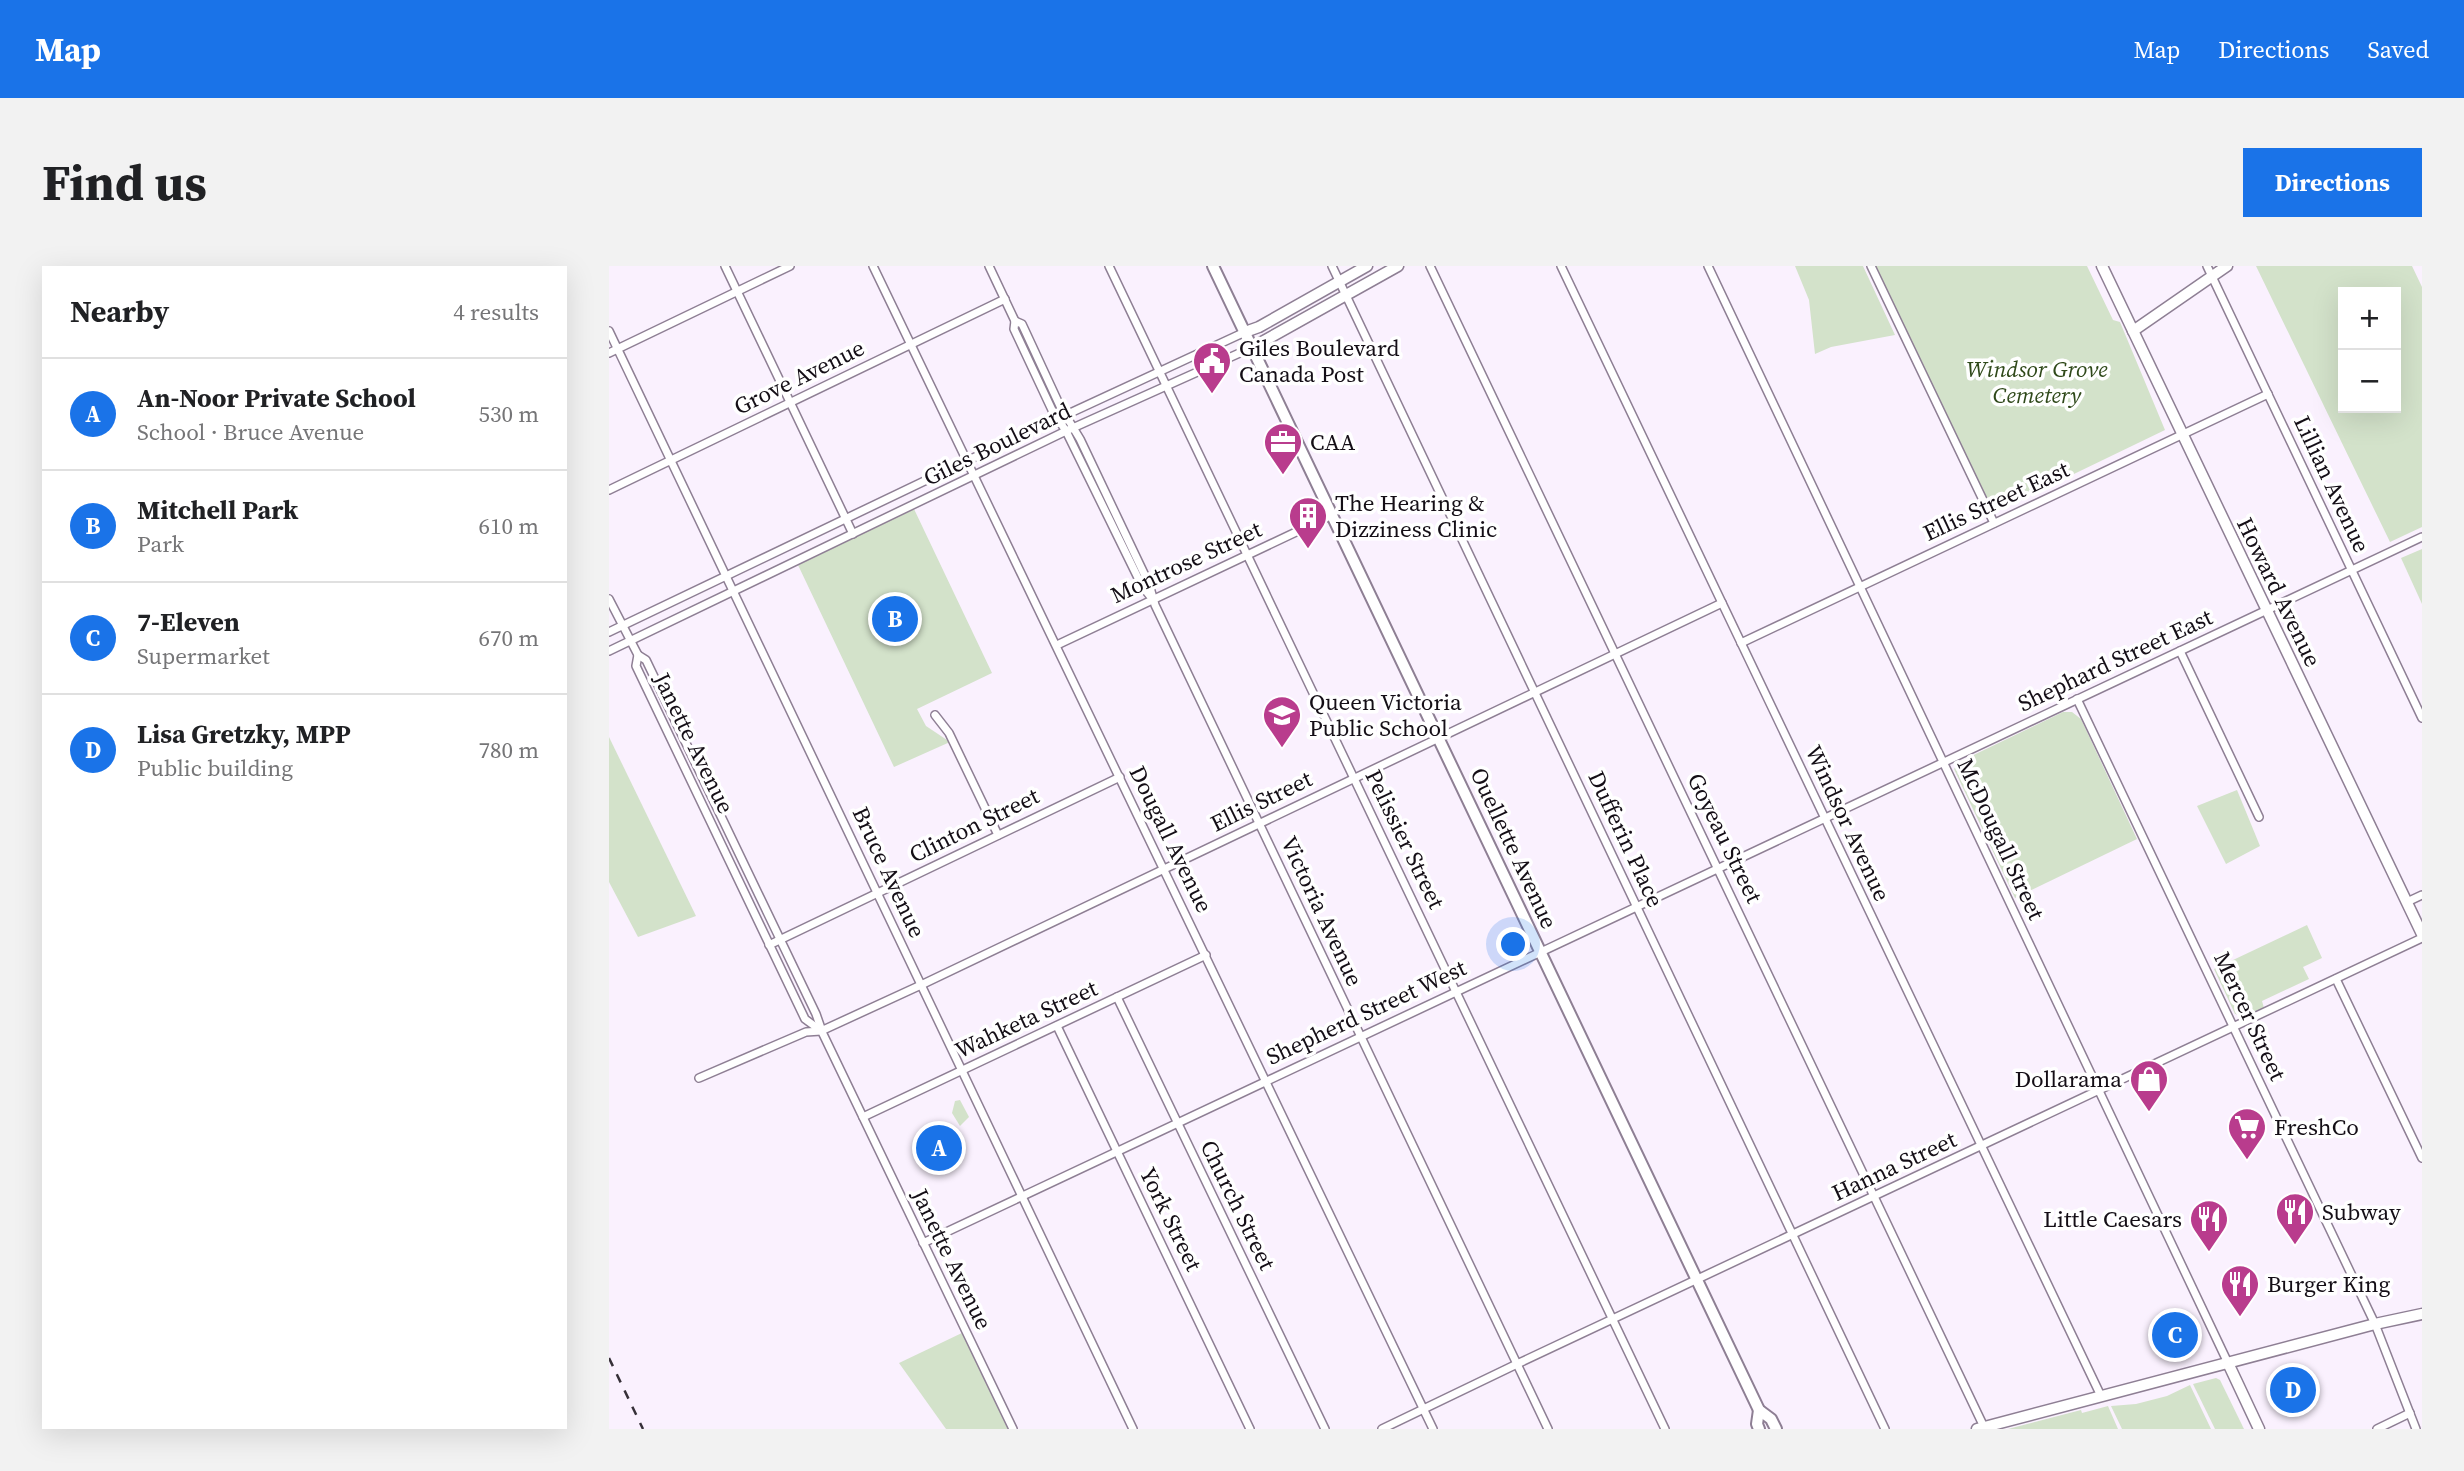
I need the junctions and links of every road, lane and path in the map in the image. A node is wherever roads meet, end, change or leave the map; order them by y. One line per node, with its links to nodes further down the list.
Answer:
1 (725, 266): 19 (street)
2 (790, 266): 19 (street)
3 (873, 266): 25 (street, Dougall Avenue)
4 (989, 266): 21 (street, Victoria Avenue)
5 (1109, 266): 29 (street, Pelissier Street)
6 (1213, 266): 24 (main road, Ouellette Avenue)
7 (1332, 266): 18 (street, Dufferin Place)
8 (1367, 266): 18 (main road, Giles Boulevard)
9 (1398, 266): 20 (main road, Giles Boulevard)
10 (1430, 266): 62 (street, Goyeau Street)
11 (1561, 266): 53 (street, Windsor Avenue)
12 (1709, 266): 49 (street, McDougall Street)
13 (1871, 266): 43 (street)
14 (2102, 266): 23 (main road, Howard Avenue)
15 (2207, 266): 17 (street, Lillian Avenue)
16 (2227, 266): 17 (main road)
17 (2212, 276): 23 (main road); 31 (street, Lillian Avenue)
18 (1339, 282): 20 (street, Dufferin Place); 24 (main road, Giles Boulevard)
19 (737, 291): 27 (street); 32 (street)
20 (1346, 296): 26 (main road, Giles Boulevard); 64 (street, Dufferin Place)
21 (1005, 299): 25 (street, Grove Avenue); 33 (street, Victoria Avenue)
22 (609, 331): 27 (street, Bruce Avenue)
23 (2133, 331): 36 (main road, Howard Avenue)
24 (1245, 332): 26 (main road, Ouellette Avenue); 29 (street, Giles Boulevard)
25 (911, 344): 32 (street, Grove Avenue); 38 (street, Dougall Avenue)
26 (1253, 347): 30 (street, Giles Boulevard); 41 (main road, Ouellette Avenue)
27 (617, 349): 28 (street); 37 (street, Bruce Avenue)
28 (609, 353)
29 (1159, 372): 30 (street, Pelissier Street); 33 (street, Giles Boulevard)
30 (1166, 386): 34 (street, Giles Boulevard); 46 (street, Pelissier Street)
31 (2268, 394): 36 (street, Ellis Street East); 47 (street, Lillian Avenue)
32 (790, 402): 37 (street, Grove Avenue); 42 (street)
33 (1062, 417): 34 (street, Victoria Avenue); 35 (street, Victoria Avenue); 38 (street, Giles Boulevard)
34 (1075, 428): 35 (street, Giles Boulevard); 52 (street, Victoria Avenue)
35 (1066, 431): 39 (street, Giles Boulevard); 52 (street, Victoria Avenue)
36 (2182, 434): 43 (street, Ellis Street East); 54 (main road, Howard Avenue)
37 (671, 460): 40 (street, Grove Avenue); 48 (street, Bruce Avenue)
38 (967, 461): 39 (street, Dougall Avenue); 42 (street, Giles Boulevard)
39 (975, 475): 44 (street, Giles Boulevard); 59 (street, Dougall Avenue)
40 (609, 490)
41 (1332, 515): 46 (street, Montrose Street); 68 (main road, Ouellette Avenue)
42 (846, 519): 44 (street); 48 (street, Giles Boulevard)
43 (1994, 523): 49 (street, Ellis Street East)
44 (853, 534): 50 (street, Giles Boulevard)
45 (2422, 537): 47 (street, Shephard Street East)
46 (1248, 555): 52 (street, Montrose Street); 71 (street, Pelissier Street)
47 (2351, 570): 54 (street, Shephard Street East); 67 (street, Lillian Avenue)
48 (727, 576): 50 (street, Bruce Avenue); 55 (street, Giles Boulevard)
49 (1860, 587): 58 (street, Ellis Street East); 69 (street, McDougall Street)
50 (734, 591): 57 (street, Giles Boulevard); 78 (street, Bruce Avenue)
51 (609, 599): 55 (street, Janette Avenue)
52 (1153, 599): 59 (street, Montrose Street); 74 (street, Victoria Avenue)
53 (1722, 603): 58 (street, Windsor Avenue); 62 (street, Ellis Street)
54 (2267, 610): 61 (street, Shephard Street East); 80 (main road, Howard Avenue)
55 (622, 626): 56 (street, Giles Boulevard); 57 (street, Janette Avenue)
56 (609, 632)
57 (631, 641): 60 (street, Giles Boulevard); 63 (street, Janette Avenue)
58 (1741, 643): 73 (street, Windsor Avenue)
59 (1057, 645): 70 (street, Dougall Avenue)
60 (609, 651)
61 (2180, 651): 65 (street, Shephard Street East); 72 (street)
62 (1615, 653): 64 (street, Ellis Street); 77 (street, Goyeau Street)
63 (638, 655): 83 (street, Janette Avenue); 84 (street, Janette Avenue)
64 (1534, 692): 68 (street, Ellis Street); 81 (street, Dufferin Place)
65 (2077, 699): 69 (street, Shephard Street East); 92 (street, Mercer Street)
66 (935, 715): 75 (street)
67 (2422, 718)
68 (1438, 737): 71 (street, Ellis Street); 85 (main road, Ouellette Avenue)
69 (1943, 762): 73 (street, Shephard Street East); 98 (street, McDougall Street)
70 (1120, 777): 75 (street, Clinton Street); 76 (street, Dougall Avenue)
71 (1354, 778): 74 (street, Ellis Street); 89 (street, Pelissier Street)
72 (2259, 817)
73 (1825, 819): 77 (street, Shepherd Street West); 101 (street, Windsor Avenue)
74 (1259, 823): 76 (street, Ellis Street); 94 (street, Victoria Avenue)
75 (998, 835): 78 (street, Clinton Street)
76 (1164, 869): 86 (street, Dougall Avenue); 88 (street, Ellis Street)
77 (1718, 869): 81 (street, Shepherd Street West); 105 (street, Goyeau Street)
78 (878, 893): 83 (street, Clinton Street); 88 (street, Bruce Avenue)
79 (2422, 895): 80 (street)
80 (2407, 902): 82 (main road, Howard Avenue)
81 (1637, 907): 85 (street, Shepherd Street West); 106 (street, Dufferin Place)
82 (2422, 936): 87 (street, Hanna Street)
83 (780, 939): 84 (street, Clinton Street); 93 (street, Janette Avenue)
84 (769, 945): 93 (street, Janette Avenue)
85 (1540, 952): 89 (street, Shepherd Street West); 108 (main road, Ouellette Avenue)
86 (1206, 955): 90 (street, Wahketa Street); 97 (street, Dougall Avenue)
87 (2336, 979): 92 (street, Hanna Street); 103 (street)
88 (921, 985): 93 (street, Ellis Street); 95 (street, Bruce Avenue)
89 (1456, 991): 94 (street, Shepherd Street West); 110 (street, Pelissier Street)
90 (1117, 997): 91 (street, Wahketa Street); 100 (street, Church Street)
91 (1057, 1026): 95 (street, Wahketa Street); 102 (street, York Street)
92 (2233, 1027): 98 (street, Hanna Street); 111 (street, Mercer Street)
93 (821, 1031): 96 (street, Ellis Street); 99 (street, Janette Avenue)
94 (1361, 1035): 97 (street, Shepherd Street West); 113 (street, Victoria Avenue)
95 (962, 1070): 99 (street, Wahketa Street); 104 (street, Bruce Avenue)
96 (699, 1078)
97 (1266, 1080): 100 (street, Shepherd Street West); 115 (street, Dougall Avenue)
98 (2099, 1090): 101 (street, Hanna Street); 112 (street, McDougall Street)
99 (863, 1117): 107 (street, Janette Avenue)
100 (1177, 1122): 102 (street, Shepherd Street West); 122 (street, Church Street)
101 (1981, 1146): 105 (street, Hanna Street); 114 (street, Windsor Avenue)
102 (1117, 1151): 104 (street, Shepherd Street West); 121 (street, York Street)
103 (2422, 1158)
104 (1022, 1196): 107 (street, Shepherd Street West); 120 (street, Bruce Avenue)
105 (1875, 1196): 106 (street, Hanna Street); 118 (street, Goyeau Street)
106 (1793, 1235): 108 (street, Hanna Street); 129 (street, Dufferin Place)
107 (923, 1244): 119 (street, Janette Avenue)
108 (1697, 1280): 110 (street, Hanna Street); 116 (main road, Ouellette Avenue)
109 (2421, 1313): 111 (main road)
110 (1613, 1319): 113 (street, Hanna Street); 126 (street, Pelissier Street)
111 (2375, 1324): 112 (main road); 117 (street, Mercer Street)
112 (2228, 1363): 114 (main road); 130 (main road, McDougall Street)
113 (1517, 1364): 115 (street, Hanna Street); 125 (street, Victoria Avenue)
114 (2101, 1396): 118 (main road)
115 (1424, 1409): 123 (street, Hanna Street); 124 (street, Dougall Avenue)
116 (1759, 1410): 127 (main road, Ouellette Avenue); 128 (main road, Ouellette Avenue)
117 (2410, 1413): 131 (street); 132 (street, Mercer Street)
118 (1981, 1428)
119 (1013, 1429)
120 (1133, 1429)
121 (1250, 1429)
122 (1325, 1429)
123 (1382, 1429)
124 (1433, 1429)
125 (1548, 1429)
126 (1665, 1429)
127 (1759, 1429)
128 (1776, 1429)
129 (1885, 1429)
130 (2259, 1429)
131 (2377, 1429)
132 (2416, 1429)

